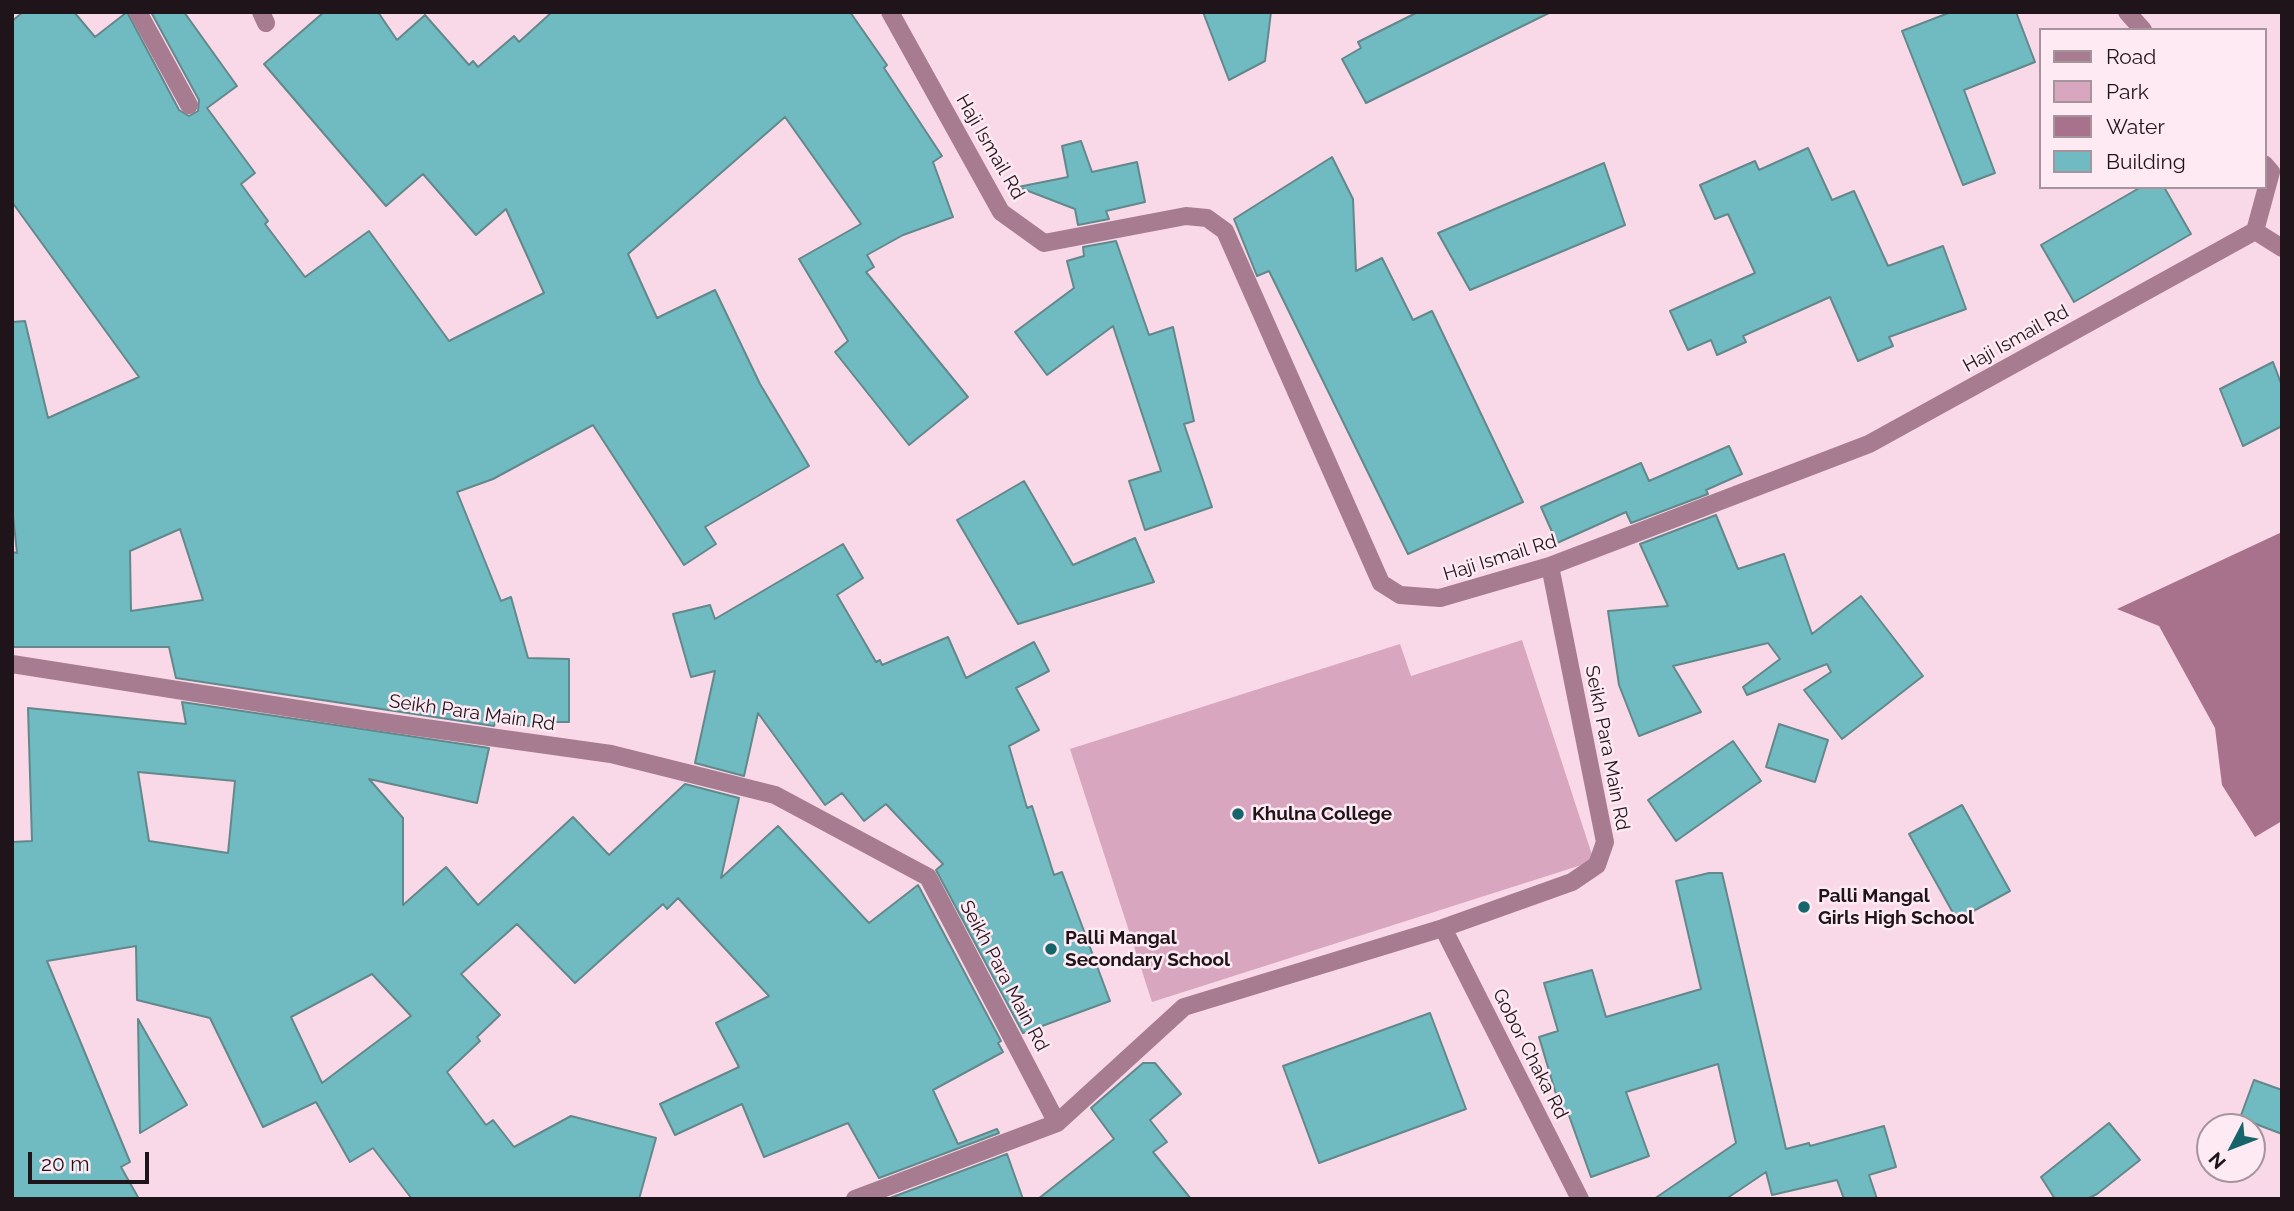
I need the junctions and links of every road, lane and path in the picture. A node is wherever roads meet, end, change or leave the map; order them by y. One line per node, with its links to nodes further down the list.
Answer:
1 (138, 12): 5 (street)
2 (890, 12): 9 (street, Haji Ismail Rd)
3 (2127, 12): 4 (street)
4 (2141, 28)
5 (189, 105)
6 (2266, 166): 7 (street)
7 (2255, 231): 8 (street); 9 (street, Haji Ismail Rd)
8 (2282, 248)
9 (1550, 566): 11 (street, Seikh Para Main Rd)
10 (12, 664): 12 (street, Seikh Para Main Rd)
11 (1443, 928): 12 (street, Seikh Para Main Rd); 14 (street, Gobor Chaka Rd)
12 (1057, 1124): 13 (street)
13 (855, 1199)
14 (1580, 1199)

